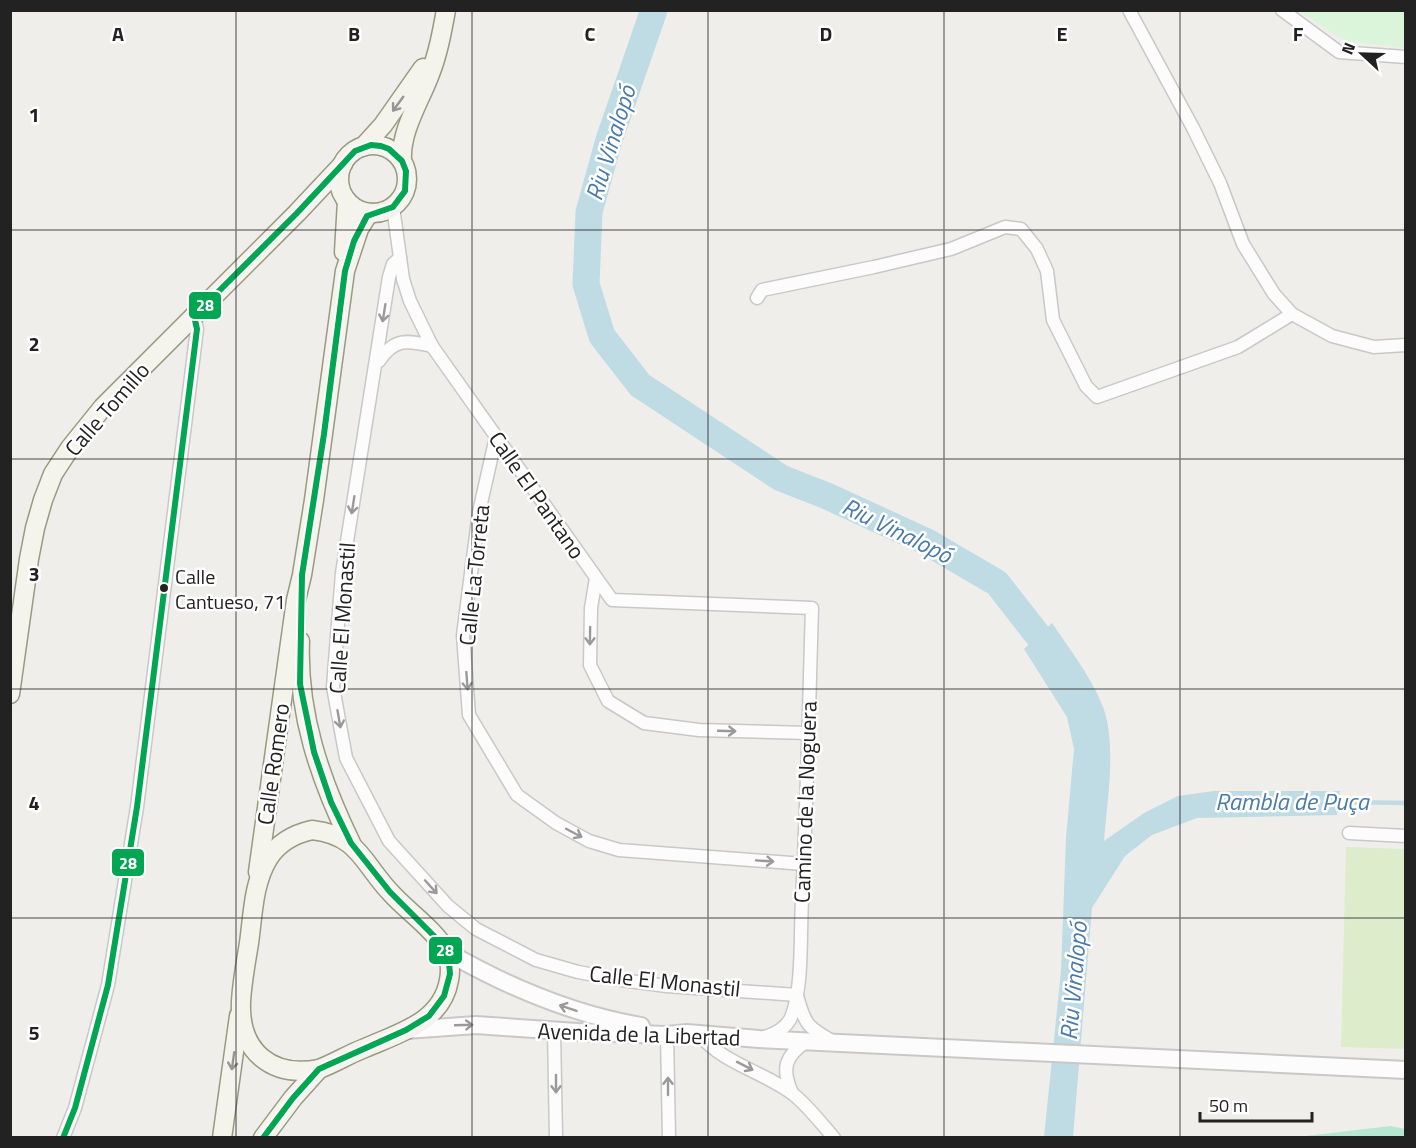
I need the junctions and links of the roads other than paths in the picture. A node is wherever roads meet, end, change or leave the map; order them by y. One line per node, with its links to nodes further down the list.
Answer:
1 (446, 10): 4 (main road)
2 (1129, 10): 16 (street)
3 (1282, 10): 5 (street)
4 (440, 37): 6 (main road, one-way to 6); 7 (main road)
5 (1406, 57)
6 (363, 147): 7 (main road); 8 (main road)
7 (402, 161): 10 (main road)
8 (343, 164): 9 (main road); 11 (main road, Calle Tomillo)
9 (346, 199): 11 (main road, Calle Tomillo); 12 (main road); 14 (main road, Calle Romero)
10 (393, 207): 12 (main road); 13 (street, Calle El Pantano)
11 (297, 213): 17 (main road, Calle Tomillo)
12 (372, 213): 14 (main road, Calle Romero)
13 (400, 258): 19 (street, Calle El Pantano); 20 (street, Calle El Monastil, one-way to 20)
14 (345, 271): 22 (main road, Calle Romero)
15 (757, 298): 16 (street)
16 (1292, 314): 18 (street)
17 (194, 316): 25 (main road, Calle Tomillo); 45 (street)
18 (1406, 345)
19 (432, 346): 20 (street); 21 (street, Calle El Pantano)
20 (375, 365): 33 (street, Calle El Monastil, one-way to 33)
21 (496, 437): 23 (street, Calle El Pantano); 30 (street, Calle La Torreta, one-way to 30)
22 (302, 575): 29 (main road, Calle Romero); 31 (main road, Calle Romero)
23 (596, 578): 24 (street, Calle El Pantano); 26 (street, one-way to 26)
24 (812, 608): 26 (street, Camino de la Noguera)
25 (10, 694)
26 (808, 733): 30 (street, Camino de la Noguera)
27 (1349, 833): 28 (street)
28 (1406, 836)
29 (351, 843): 31 (main road); 32 (main road, Calle Romero)
30 (804, 864): 33 (street, Camino de la Noguera)
31 (257, 883): 34 (main road, Calle Romero)
32 (447, 952): 35 (main road); 37 (street, one-way to 32)
33 (797, 995): 39 (street); 41 (street)
34 (241, 1003): 42 (main road); 46 (main road, one-way to 46)
35 (406, 1030): 36 (street, Avenida de la Libertad, one-way to 36); 42 (main road)
36 (555, 1031): 38 (street, Avenida de la Libertad); 48 (street, one-way to 48)
37 (693, 1034): 38 (street, Avenida de la Libertad); 39 (street, Avenida de la Libertad); 44 (street, one-way to 44)
38 (667, 1035): 49 (street, one-way to 38)
39 (759, 1039): 40 (street, Avenida de la Libertad)
40 (807, 1041): 41 (street, Avenida de la Libertad); 44 (street)
41 (833, 1041): 43 (street, Avenida de la Libertad)
42 (319, 1069): 47 (main road)
43 (1406, 1071)
44 (793, 1094): 50 (street)
45 (63, 1137)
46 (222, 1137)
47 (263, 1137)
48 (556, 1137)
49 (669, 1137)
50 (834, 1137)

